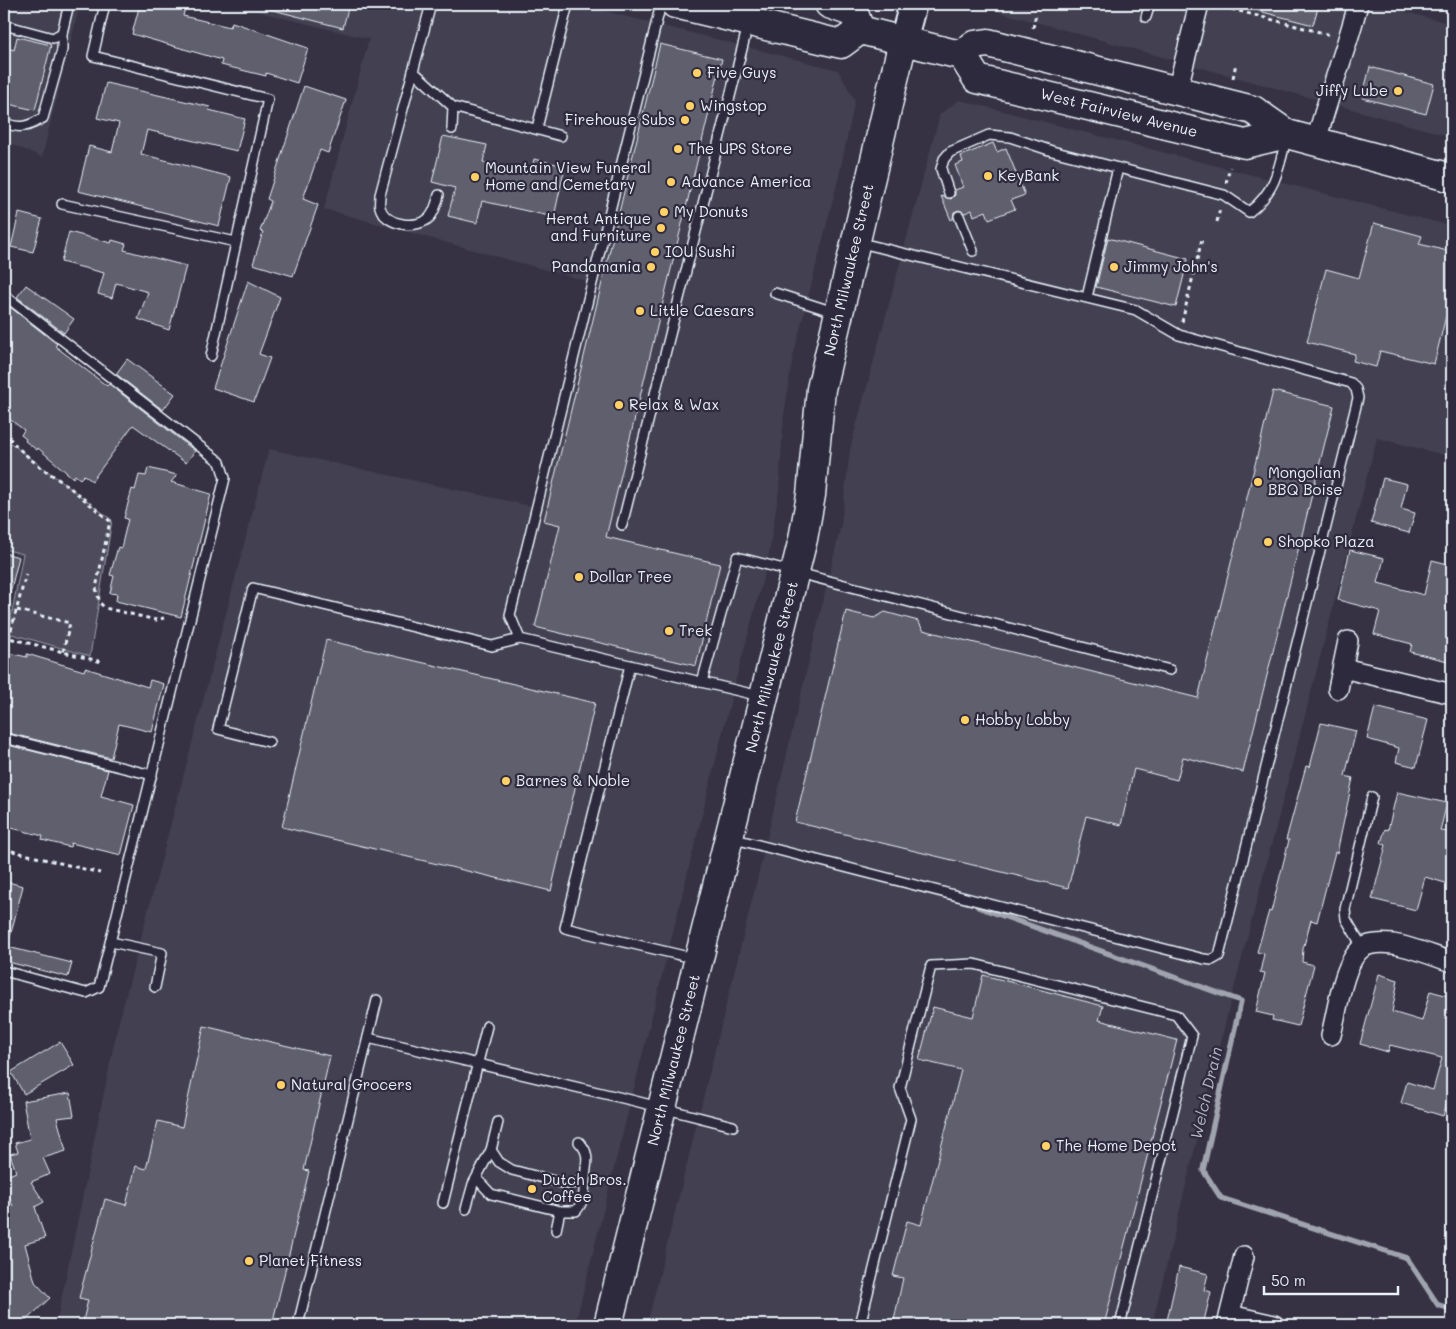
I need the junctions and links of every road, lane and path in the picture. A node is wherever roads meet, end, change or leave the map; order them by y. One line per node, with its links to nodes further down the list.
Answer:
1 (70, 4): 20 (lane)
2 (105, 4): 47 (lane)
3 (431, 4): 25 (lane)
4 (568, 4): 30 (lane)
5 (661, 4): 62 (lane)
6 (675, 4): 16 (main road)
7 (829, 4): 19 (main road)
8 (913, 4): 22 (main road, North Milwaukee Street)
9 (1150, 4): 15 (lane)
10 (1199, 4): 27 (street)
11 (1210, 4): 13 (path)
12 (1358, 4): 34 (street)
13 (1229, 6): 21 (path)
14 (1036, 14): 18 (path)
15 (1146, 17)
16 (748, 22): 19 (main road); 56 (lane)
17 (4, 26): 20 (lane)
18 (1033, 28)
19 (860, 30): 22 (main road)
20 (62, 33): 29 (lane)
21 (1331, 35)
22 (903, 41): 23 (main road); 46 (main road, North Milwaukee Street)
23 (962, 55): 27 (main road, West Fairview Avenue); 32 (main road, West Fairview Avenue)
24 (1236, 63): 26 (path)
25 (413, 71): 28 (lane); 40 (lane)
26 (1233, 78)
27 (1177, 91): 32 (main road, West Fairview Avenue)
28 (453, 107): 30 (lane); 31 (lane)
29 (4, 123)
30 (537, 128): 33 (lane)
31 (452, 129)
32 (1288, 134): 34 (main road, West Fairview Avenue); 36 (lane)
33 (561, 136)
34 (1316, 142): 37 (main road, West Fairview Avenue)
35 (1230, 167): 38 (path)
36 (1118, 168): 39 (lane); 51 (lane)
37 (1452, 178)
38 (1226, 184)
39 (948, 193)
40 (439, 195)
41 (62, 204): 47 (lane)
42 (1221, 204): 44 (path)
43 (959, 216): 48 (lane)
44 (1217, 222)
45 (1202, 239): 53 (path)
46 (855, 241): 51 (lane); 52 (main road, North Milwaukee Street)
47 (236, 242): 54 (lane)
48 (973, 251)
49 (776, 293): 52 (lane)
50 (4, 295): 76 (lane)
51 (1086, 297): 78 (lane)
52 (839, 314): 57 (main road, North Milwaukee Street)
53 (1182, 323)
54 (211, 356)
55 (4, 431): 60 (path)
56 (622, 525)
57 (795, 572): 69 (lane); 70 (lane); 73 (main road, North Milwaukee Street)
58 (26, 574): 59 (path)
59 (17, 610): 61 (path); 65 (path)
60 (164, 618)
61 (9, 638): 64 (path); 65 (path)
62 (520, 639): 67 (lane); 75 (lane)
63 (1348, 641): 68 (street)
64 (4, 642)
65 (64, 652): 66 (path)
66 (102, 662)
67 (630, 665): 70 (lane); 83 (lane)
68 (1343, 668): 71 (street); 72 (street)
69 (1170, 670)
70 (702, 682): 73 (lane)
71 (1338, 690)
72 (1452, 694)
73 (764, 697): 78 (main road, North Milwaukee Street)
74 (4, 738): 76 (lane)
75 (269, 742)
76 (152, 775): 81 (lane)
77 (1372, 797): 82 (lane)
78 (729, 837): 83 (main road, North Milwaukee Street)
79 (4, 849): 80 (path)
80 (100, 873)
81 (111, 942): 85 (lane); 86 (lane)
82 (1363, 948): 84 (street); 89 (street)
83 (699, 960): 92 (main road, North Milwaukee Street)
84 (1452, 962)
85 (4, 972)
86 (155, 987)
87 (378, 1000): 90 (lane)
88 (487, 1026): 91 (lane)
89 (1331, 1035)
90 (368, 1038): 91 (lane); 105 (lane)
91 (478, 1064): 92 (lane); 99 (lane)
92 (662, 1108): 94 (lane); 106 (main road, North Milwaukee Street)
93 (498, 1122): 96 (lane)
94 (734, 1126)
95 (578, 1142): 97 (lane)
96 (491, 1150): 97 (lane); 98 (lane)
97 (585, 1177): 101 (lane)
98 (477, 1178): 100 (lane); 101 (lane)
99 (443, 1203)
100 (466, 1209)
101 (560, 1211): 102 (lane)
102 (556, 1230)
103 (1244, 1256): 104 (street)
104 (1228, 1320): 109 (street)
105 (298, 1325)
106 (608, 1325)
107 (860, 1325): 108 (lane)
108 (1120, 1325)
109 (1274, 1325)

